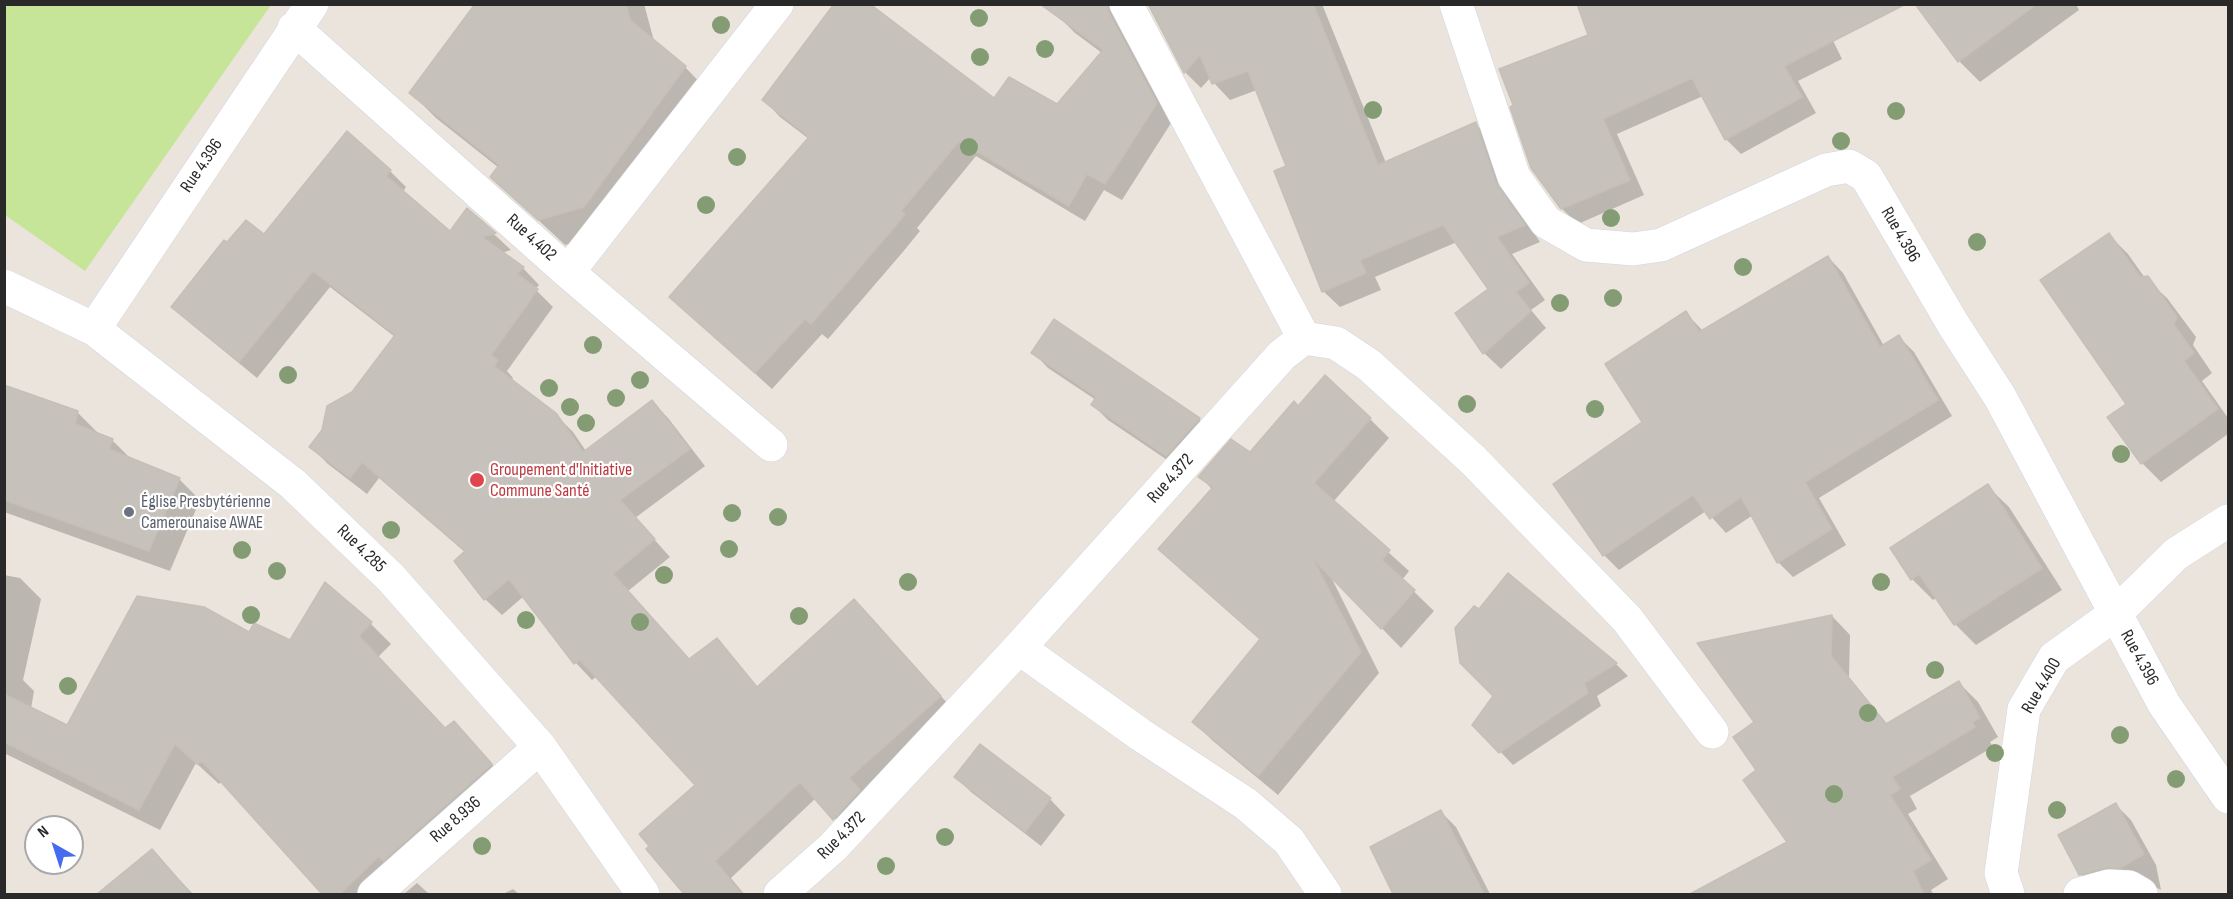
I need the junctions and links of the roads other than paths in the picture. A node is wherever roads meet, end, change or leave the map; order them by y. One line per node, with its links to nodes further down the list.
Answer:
1 (777, 4): 5 (street)
2 (1126, 4): 8 (street)
3 (1456, 4): 11 (street, Rue 4.396)
4 (303, 16): 5 (street, Rue 4.402); 7 (street, Rue 4.396)
5 (568, 272): 9 (street, Rue 4.402)
6 (4, 286): 7 (street, Rue 4.285)
7 (94, 329): 14 (street, Rue 4.285)
8 (1304, 338): 12 (street, Rue 4.372); 13 (street)
9 (771, 445)
10 (2229, 521): 11 (street, Rue 4.400)
11 (2115, 614): 15 (street, Rue 4.396); 20 (street, Rue 4.400)
12 (1019, 648): 18 (street, Rue 4.372); 19 (street)
13 (1712, 732)
14 (540, 747): 16 (street, Rue 8.936); 17 (street, Rue 4.285)
15 (2229, 797)
16 (374, 894)
17 (643, 894)
18 (780, 894)
19 (1325, 894)
20 (2008, 894)
21 (2080, 894): 22 (street)
22 (2141, 894)

